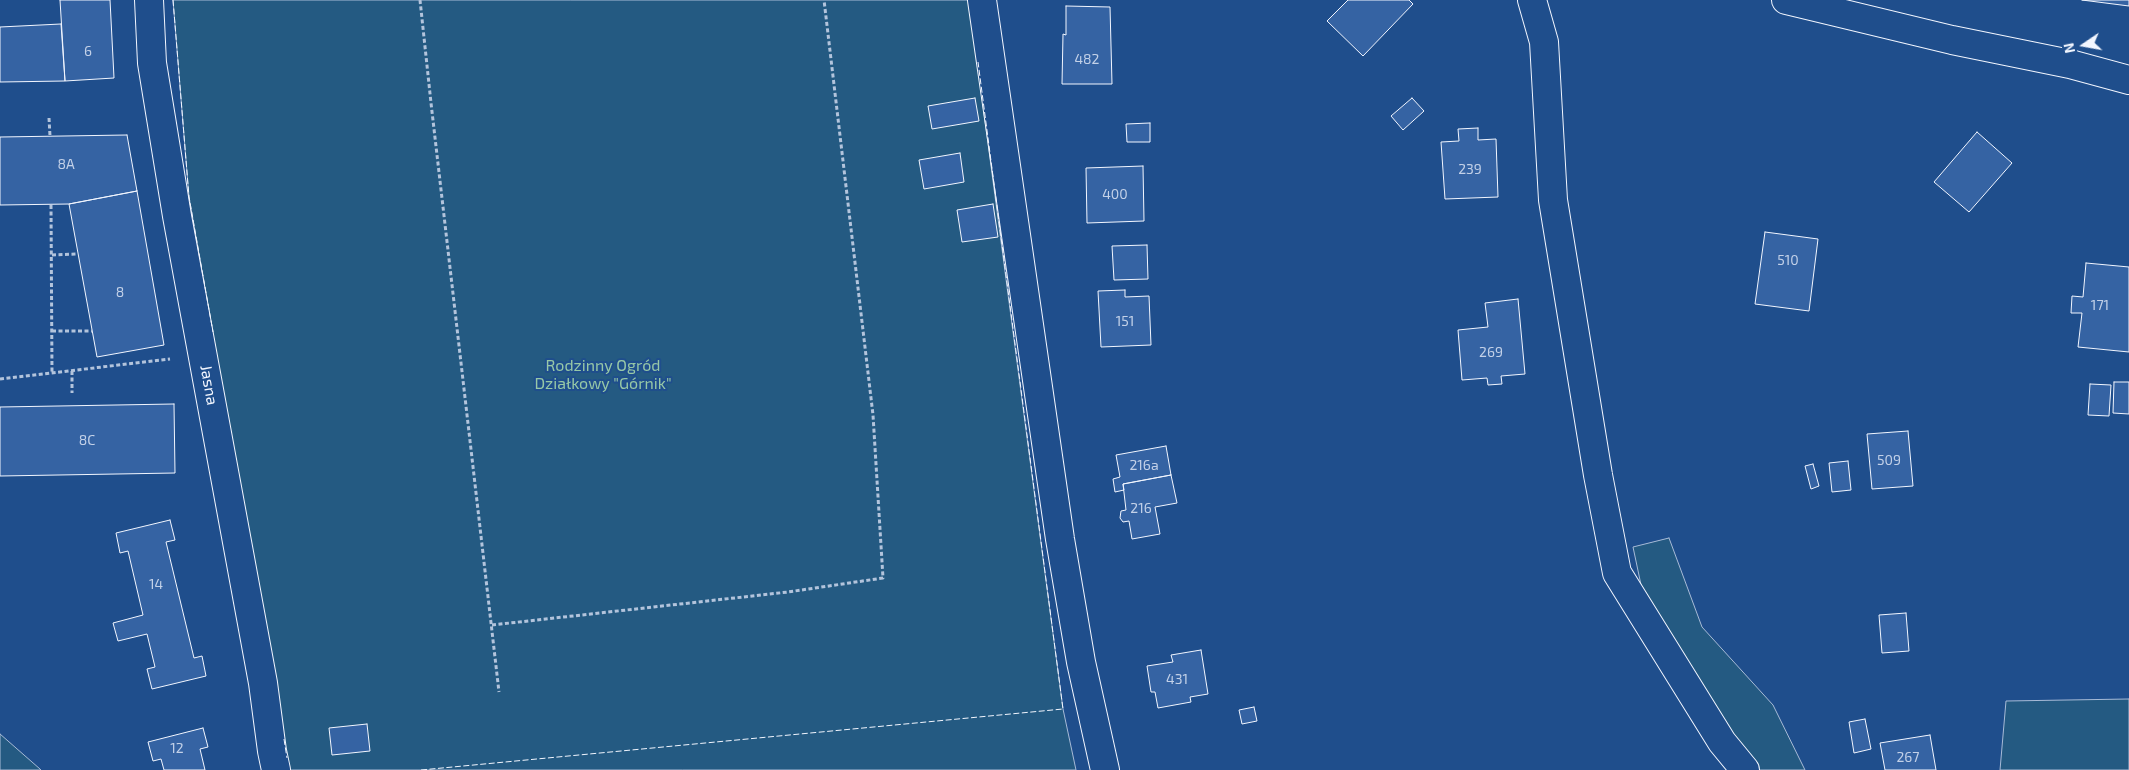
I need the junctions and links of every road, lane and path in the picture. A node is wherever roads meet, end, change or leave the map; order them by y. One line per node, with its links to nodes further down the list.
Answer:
1 (149, 0): 15 (street, Jasna)
2 (420, 0): 20 (path)
3 (824, 0): 20 (path)
4 (982, 0): 23 (street)
5 (1532, 0): 24 (street)
6 (1786, 0): 7 (street)
7 (2129, 80)
8 (49, 118): 9 (path)
9 (50, 136)
10 (51, 205): 12 (path)
11 (78, 254): 12 (path)
12 (52, 255): 13 (path)
13 (52, 331): 14 (path); 17 (path)
14 (92, 331)
15 (203, 356): 16 (path); 22 (street, Jasna)
16 (72, 371): 17 (path); 19 (path)
17 (52, 373): 18 (path)
18 (0, 379)
19 (72, 392)
20 (492, 625): 21 (path)
21 (499, 692)
22 (276, 770)
23 (1105, 770)
24 (1745, 770)

